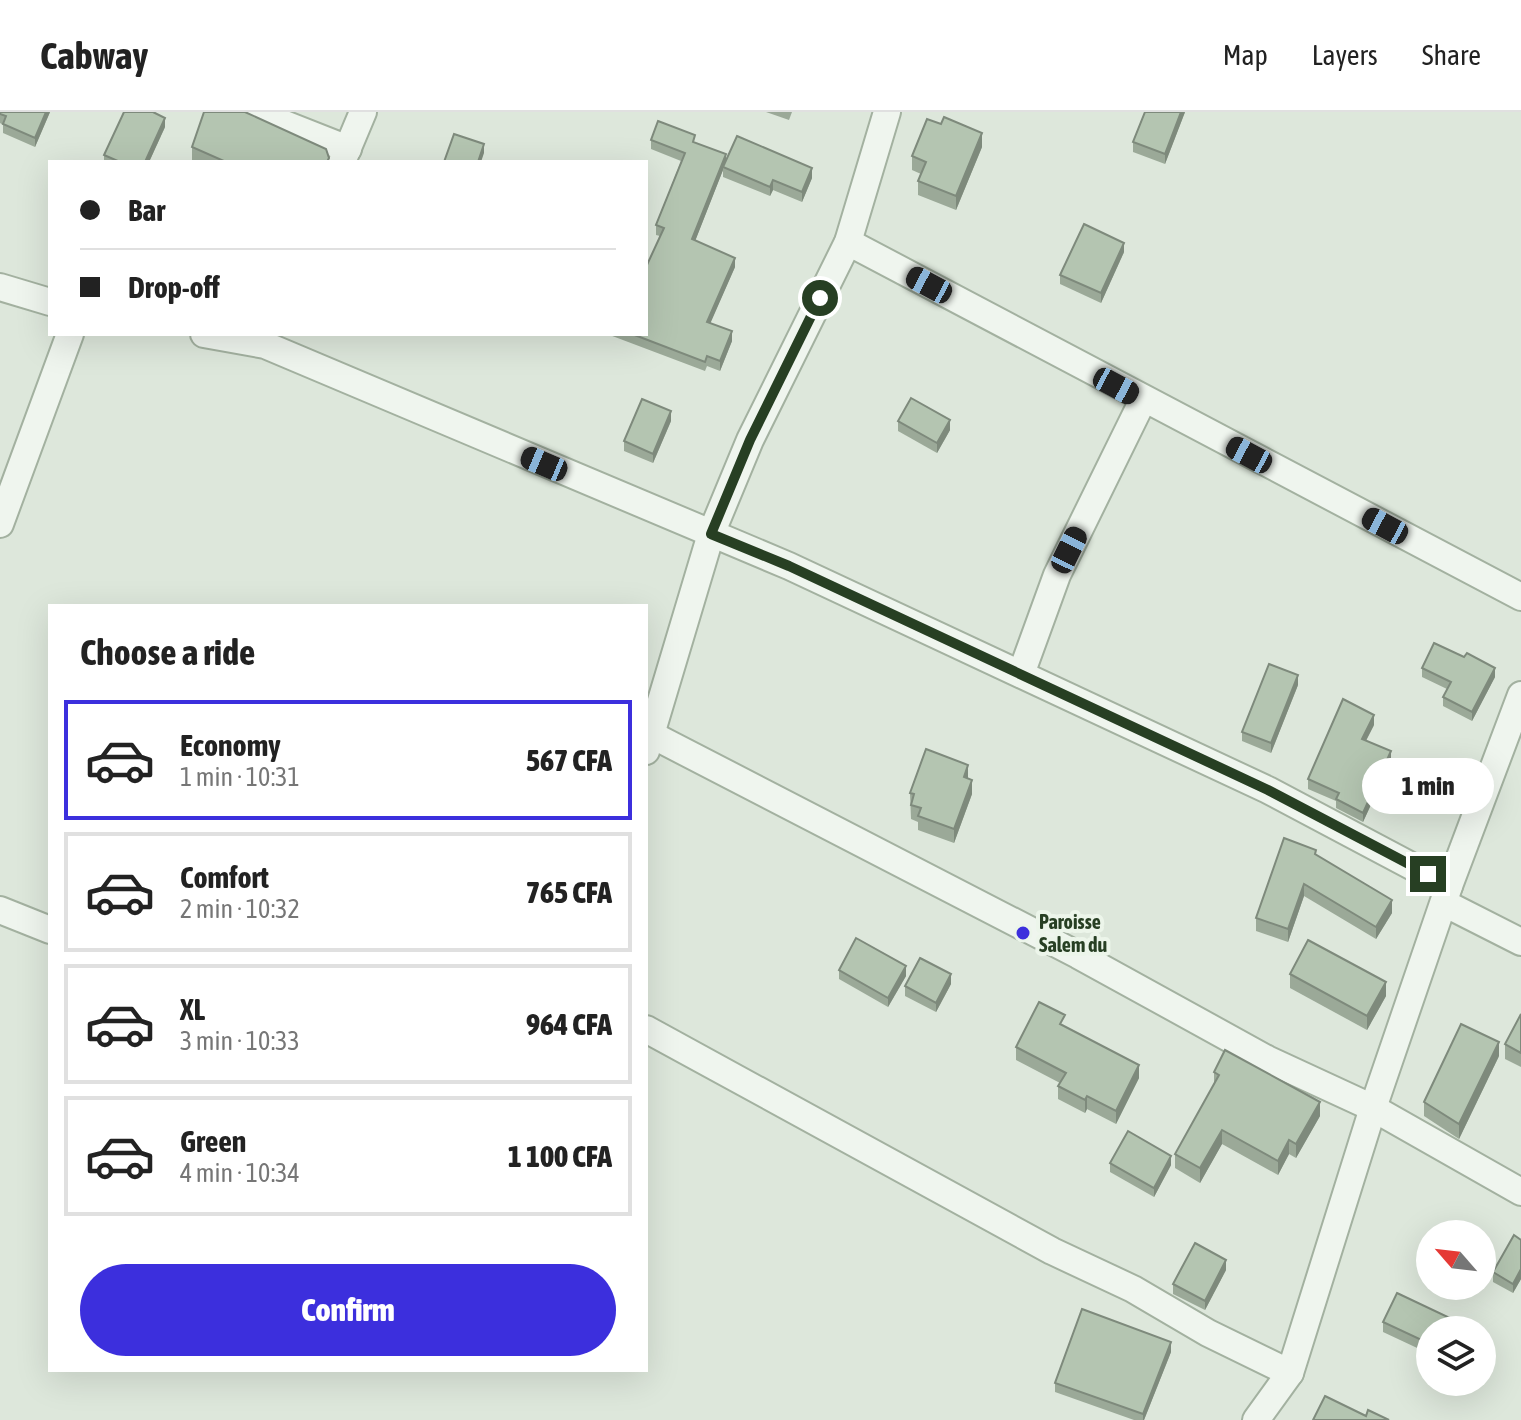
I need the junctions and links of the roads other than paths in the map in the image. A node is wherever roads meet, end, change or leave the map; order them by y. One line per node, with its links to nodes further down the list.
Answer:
1 (254, 112): 4 (street)
2 (363, 112): 4 (street)
3 (887, 112): 5 (street)
4 (345, 155)
5 (848, 242): 11 (street); 13 (street)
6 (0, 287): 7 (street)
7 (48, 301)
8 (69, 336): 12 (street)
9 (225, 336): 10 (street)
10 (268, 340): 13 (street)
11 (1143, 400): 14 (street); 15 (street)
12 (0, 524)
13 (711, 534): 15 (street); 17 (street)
14 (1521, 597)
15 (1021, 674): 18 (street)
16 (1521, 695): 18 (street)
17 (649, 743): 23 (street)
18 (1447, 895): 21 (street); 23 (street)
19 (0, 910): 20 (street)
20 (48, 929)
21 (1521, 942)
22 (648, 1030): 25 (street)
23 (1373, 1108): 24 (street); 25 (street)
24 (1521, 1192)
25 (1290, 1373): 26 (street)
26 (1256, 1420)

